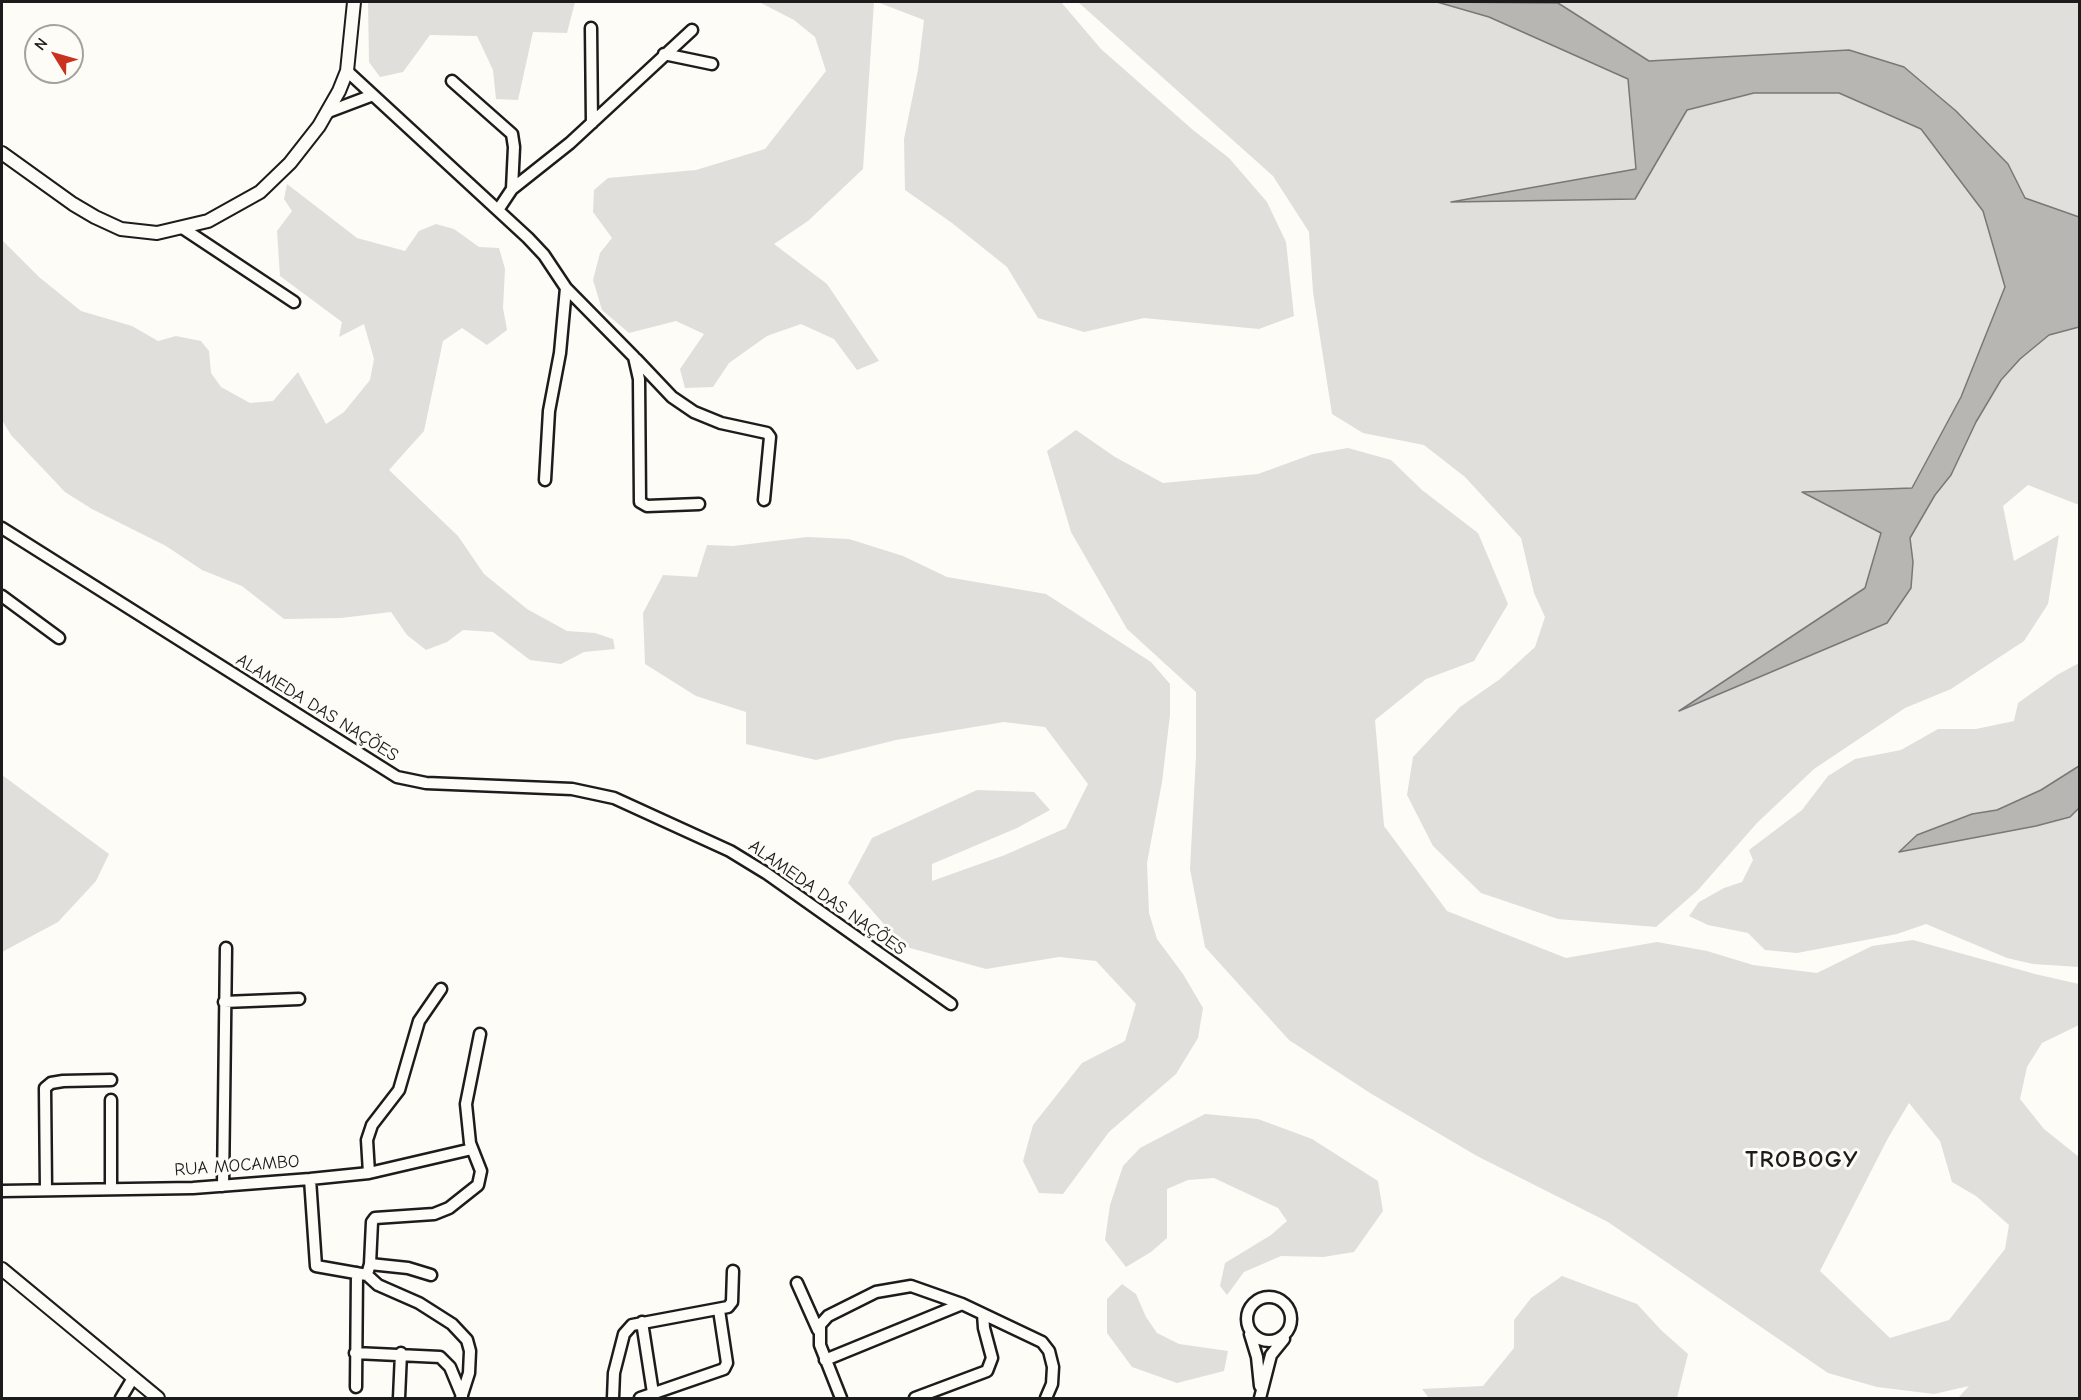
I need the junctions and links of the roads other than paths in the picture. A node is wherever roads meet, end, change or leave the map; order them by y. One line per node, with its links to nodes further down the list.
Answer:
1 (354, 2): 6 (main road)
2 (591, 28): 10 (street)
3 (692, 30): 4 (street)
4 (664, 54): 5 (street); 10 (street)
5 (712, 64)
6 (347, 71): 8 (street); 9 (main road)
7 (452, 81): 12 (street)
8 (372, 95): 9 (street); 13 (street)
9 (328, 112): 14 (main road)
10 (592, 123): 12 (street)
11 (2, 153): 14 (main road)
12 (512, 189): 13 (street)
13 (498, 210): 15 (street)
14 (184, 228): 16 (street)
15 (566, 288): 17 (street); 18 (street)
16 (294, 302)
17 (634, 357): 19 (street); 20 (street)
18 (545, 480)
19 (764, 500)
20 (699, 504)
21 (2, 529): 28 (street, ALAMEDA DAS NAÇÕES)
22 (2, 596): 23 (street)
23 (59, 638)
24 (226, 948): 27 (street)
25 (441, 989): 33 (street)
26 (299, 999): 27 (street)
27 (224, 1002): 35 (street)
28 (951, 1004)
29 (480, 1034): 32 (street)
30 (111, 1080): 37 (street)
31 (111, 1100): 36 (street)
32 (472, 1149): 33 (street, RUA MOCAMBO); 39 (street)
33 (369, 1173): 34 (street, RUA MOCAMBO)
34 (310, 1179): 35 (street, RUA MOCAMBO); 42 (street)
35 (223, 1186): 36 (street, RUA MOCAMBO)
36 (111, 1189): 37 (street, RUA MOCAMBO)
37 (46, 1190): 38 (street, RUA MOCAMBO)
38 (2, 1191)
39 (370, 1264): 42 (street); 43 (street)
40 (2, 1269): 55 (main road)
41 (733, 1271): 46 (street)
42 (362, 1274): 52 (street); 58 (street)
43 (431, 1275)
44 (798, 1283): 49 (street)
45 (962, 1304): 47 (street); 49 (street); 54 (street)
46 (719, 1310): 48 (street); 57 (street)
47 (983, 1314): 65 (street); 66 (street)
48 (642, 1322): 57 (street); 62 (street)
49 (818, 1330): 54 (street)
50 (1250, 1331): 51 (street); 51 (street); 67 (street)
51 (1287, 1332): 67 (street)
52 (355, 1353): 53 (street); 56 (street)
53 (401, 1353): 58 (street); 61 (street)
54 (825, 1360): 64 (street)
55 (133, 1378): 59 (street); 60 (main road)
56 (356, 1388)
57 (653, 1393): 63 (street)
58 (461, 1397)
59 (121, 1398)
60 (158, 1398)
61 (399, 1398)
62 (613, 1398)
63 (640, 1398)
64 (841, 1398)
65 (915, 1398)
66 (1046, 1398)
67 (1260, 1398)

